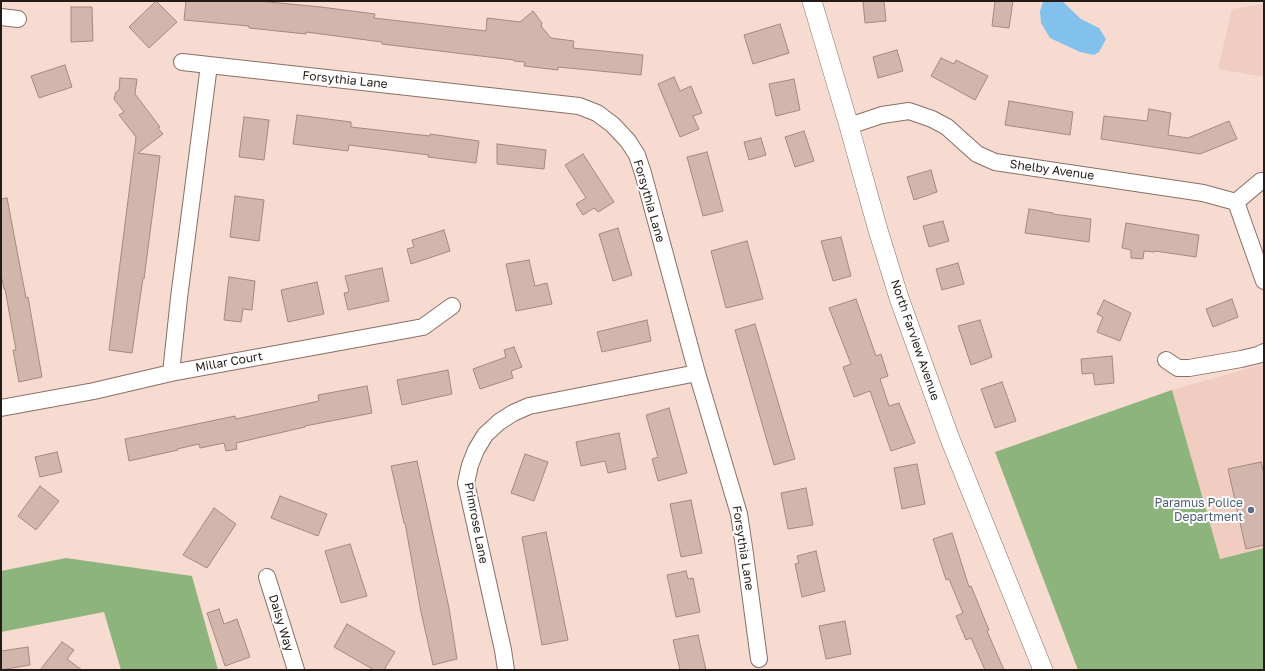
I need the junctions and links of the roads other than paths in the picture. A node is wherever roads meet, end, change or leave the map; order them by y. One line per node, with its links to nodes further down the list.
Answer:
1 (812, 1): 6 (street, North Farview Avenue)
2 (1, 17): 3 (street)
3 (18, 20)
4 (182, 62): 5 (street, Forsythia Lane)
5 (209, 65): 13 (street); 14 (street, Forsythia Lane)
6 (849, 126): 8 (street, Shelby Avenue); 20 (street, North Farview Avenue)
7 (1261, 181): 8 (street)
8 (1236, 202): 9 (street)
9 (1264, 281)
10 (452, 306): 13 (street, Millar Court)
11 (1264, 352): 12 (street)
12 (1166, 360)
13 (171, 373): 15 (street, Millar Court)
14 (698, 373): 17 (street, Forsythia Lane); 18 (street, Primrose Lane)
15 (1, 408)
16 (267, 576): 19 (street, Daisy Way)
17 (759, 659)
18 (503, 665)
19 (296, 670)
20 (1043, 670)

